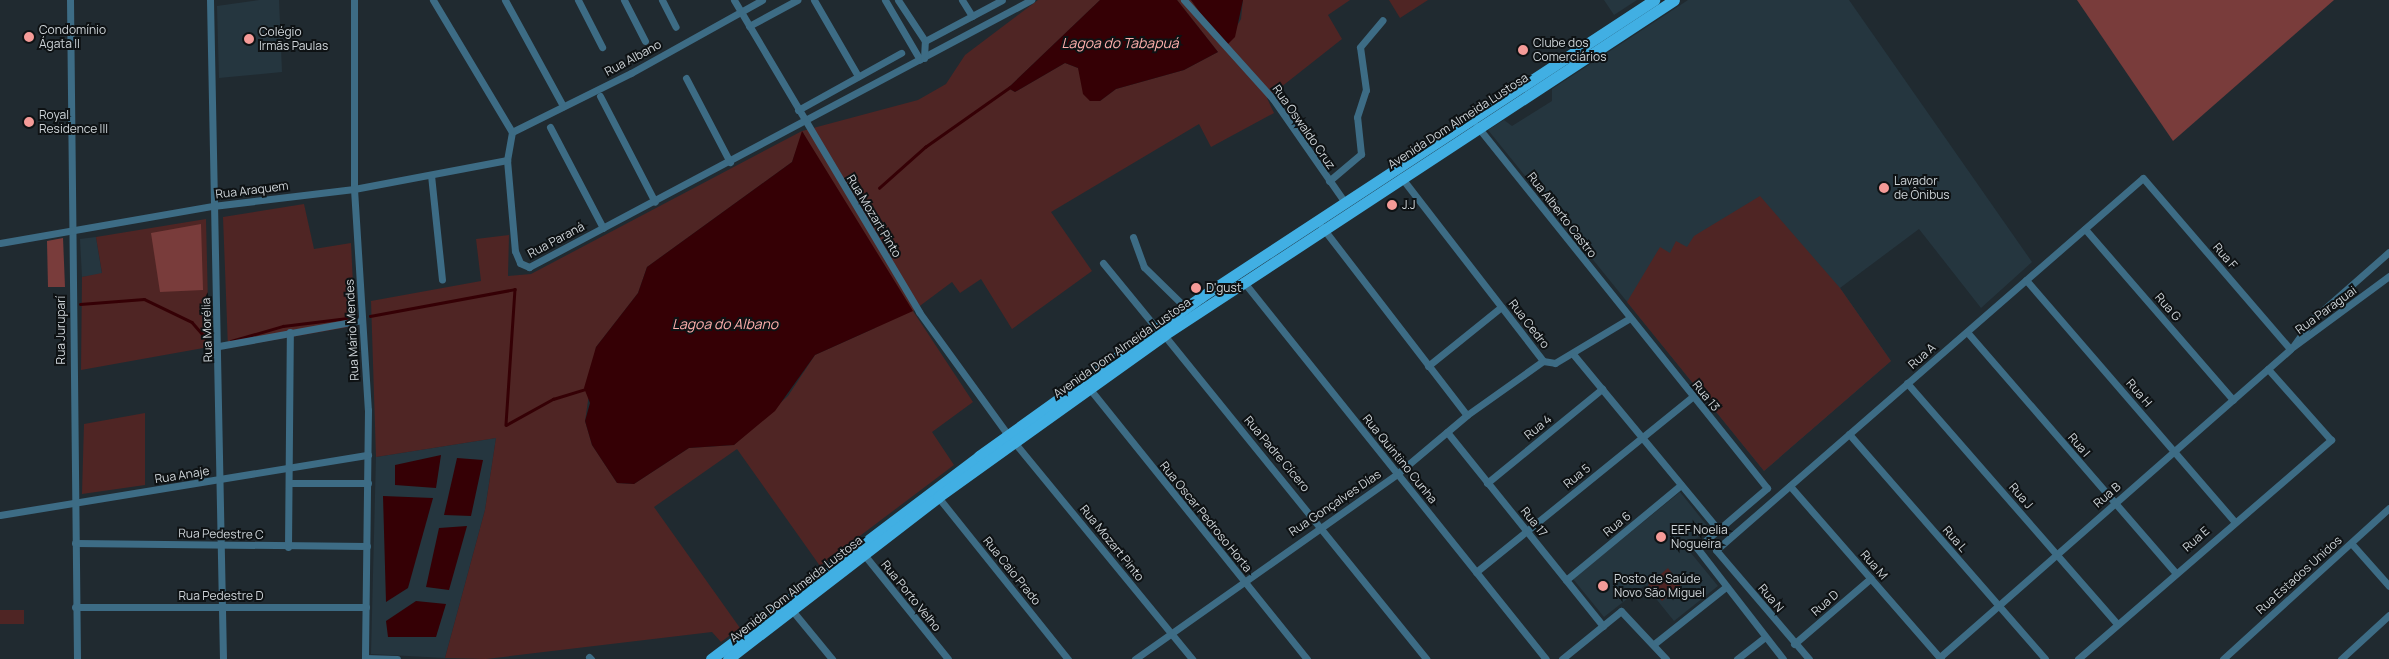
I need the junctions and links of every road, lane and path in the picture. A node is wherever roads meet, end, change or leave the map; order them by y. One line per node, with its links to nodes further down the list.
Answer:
1 (70, 0): 53 (street, Rua Juruparí)
2 (210, 0): 49 (street, Rua Morélia)
3 (354, 0): 46 (street, Rua Mário Mendes)
4 (433, 0): 39 (street)
5 (505, 0): 34 (street)
6 (578, 0): 28 (street)
7 (624, 0): 26 (street)
8 (662, 0): 25 (street)
9 (734, 0): 21 (street, Rua Mozart Pinto)
10 (762, 0): 21 (street, Rua Albano)
11 (797, 0): 24 (street)
12 (814, 0): 31 (street)
13 (885, 0): 30 (street)
14 (898, 0): 27 (street)
15 (962, 0): 22 (street)
16 (1002, 0): 22 (street)
17 (1031, 0): 30 (street, Rua Paraná)
18 (1184, 0): 45 (street, Rua Oswaldo Cruz)
19 (1654, 0): 42 (main road, Avenida Dom Almeida Lustosa)
20 (1674, 0): 37 (main road, Avenida Dom Almeida Lustosa)
21 (741, 11): 24 (street, Rua Mozart Pinto); 34 (street, Rua Albano)
22 (972, 16): 27 (street)
23 (1383, 20): 45 (street)
24 (749, 26): 35 (street, Rua Mozart Pinto)
25 (676, 27)
26 (646, 41)
27 (925, 41): 30 (street)
28 (602, 47)
29 (901, 53): 31 (street)
30 (922, 59): 36 (street, Rua Paraná)
31 (858, 76): 35 (street)
32 (686, 78): 41 (street)
33 (600, 96): 48 (street)
34 (562, 106): 39 (street, Rua Albano)
35 (798, 110): 36 (street, Rua Mozart Pinto)
36 (804, 122): 41 (street, Rua Paraná); 83 (street, Rua Mozart Pinto)
37 (1477, 126): 42 (main road, Avenida Dom Almeida Lustosa); 64 (street, Rua Alberto Castro)
38 (550, 127): 51 (street)
39 (512, 132): 40 (street, Rua Paraná)
40 (506, 160): 43 (street, Rua Araquem); 51 (street, Rua Paraná)
41 (730, 162): 48 (street, Rua Paraná)
42 (1397, 171): 47 (main road, Avenida Dom Almeida Lustosa); 50 (main road, Avenida Dom Almeida Lustosa); 62 (street, Rua Cedro)
43 (431, 175): 46 (street, Rua Araquem); 60 (street)
44 (2143, 178): 52 (street, Rua A); 70 (street, Rua F)
45 (1329, 181): 47 (street, Rua Oswaldo Cruz)
46 (354, 189): 49 (street, Rua Araquem); 65 (street, Rua Mário Mendes)
47 (1344, 201): 59 (main road, Avenida Dom Almeida Lustosa)
48 (655, 202): 51 (street, Rua Paraná)
49 (213, 206): 53 (street, Rua Araquem); 69 (street, Rua Morélia)
50 (1322, 227): 59 (main road, Avenida Dom Almeida Lustosa); 73 (street)
51 (603, 228)
52 (2085, 229): 61 (street, Rua A); 79 (street, Rua G)
53 (72, 232): 55 (street, Rua Araquem); 97 (street, Rua Juruparí)
54 (1133, 237): 63 (street)
55 (0, 243)
56 (2389, 252): 70 (street, Rua Paraguai)
57 (1102, 263): 67 (street, Rua Padre Cícero)
58 (2389, 276): 70 (street, Rua Paraguai)
59 (1240, 277): 63 (main road, Avenida Dom Almeida Lustosa); 67 (main road, Avenida Dom Almeida Lustosa); 89 (street, Rua Quintino Cunha)
60 (442, 279)
61 (2026, 280): 68 (street, Rua A); 85 (street, Rua H)
62 (1502, 307): 72 (street, Rua Cedro); 73 (street)
63 (1186, 308): 67 (main road, Avenida Dom Almeida Lustosa)
64 (1630, 318): 71 (street, Rua Cedro); 78 (street, Rua 13)
65 (362, 320): 66 (street); 86 (street, Rua Mário Mendes)
66 (290, 332): 69 (street); 88 (street)
67 (1160, 332): 76 (main road, Avenida Dom Almeida Lustosa); 83 (main road, Avenida Dom Almeida Lustosa); 102 (street, Rua Padre Cícero)
68 (1967, 332): 75 (street, Rua A); 98 (street, Rua I)
69 (218, 346): 90 (street, Rua Morélia)
70 (2290, 349): 74 (street, Rua B)
71 (1573, 354): 72 (street, Rua Cedro); 77 (street)
72 (1543, 361): 80 (street, Rua Gonçalves Días)
73 (1428, 366): 80 (street)
74 (2268, 370): 79 (street, Rua B); 101 (street, Rua E)
75 (1907, 383): 82 (street, Rua A); 112 (street, Rua J)
76 (1089, 388): 83 (main road, Avenida Dom Almeida Lustosa); 116 (street, Rua Oscar Pedroso Horta)
77 (1602, 390): 84 (street); 93 (street, Rua 4)
78 (1692, 397): 84 (street, Rua 5); 103 (street, Rua 13)
79 (2233, 400): 85 (street, Rua B)
80 (1466, 415): 81 (street, Rua Gonçalves Días)
81 (1447, 432): 89 (street, Rua Gonçalves Días); 93 (street, Rua 17)
82 (1849, 434): 95 (street, Rua A); 120 (street, Rua L)
83 (1011, 438): 87 (main road, Avenida Dom Almeida Lustosa); 128 (street, Rua Mozart Pinto)
84 (1642, 438): 94 (street); 104 (street, Rua 5)
85 (2174, 452): 98 (street, Rua B); 101 (street, Rua H)
86 (368, 455): 88 (street, Rua Anaje); 92 (street, Rua Mário Mendes)
87 (983, 459): 96 (main road, Avenida Dom Almeida Lustosa); 110 (main road, Avenida Dom Almeida Lustosa)
88 (290, 469): 90 (street, Rua Anaje); 91 (street)
89 (1397, 474): 102 (street, Rua Gonçalves Días); 113 (street, Rua Quintino Cunha)
90 (223, 480): 97 (street, Rua Anaje); 107 (street, Rua Morélia)
91 (289, 483): 92 (street); 109 (street)
92 (368, 483): 108 (street, Rua Mário Mendes)
93 (1487, 483): 104 (street, Rua 17)
94 (1681, 485): 103 (street); 117 (street, Rua 6)
95 (1790, 486): 111 (street, Rua A); 115 (street, Rua M)
96 (938, 497): 110 (main road, Avenida Dom Almeida Lustosa); 141 (street, Rua Caio Prado)
97 (74, 503): 100 (street, Rua Anaje); 105 (street, Rua Juruparí)
98 (2115, 503): 112 (street, Rua B); 114 (street, Rua I)
99 (2389, 508): 106 (street, Rua Estados Unidos)
100 (0, 515)
101 (2234, 521): 114 (street, Rua E)
102 (1321, 525): 116 (street, Rua Gonçalves Días); 145 (street, Rua Padre Cícero)
103 (1718, 529): 119 (street)
104 (1527, 531): 113 (street, Rua 5); 117 (street, Rua 17)
105 (75, 543): 107 (street, Rua Pedestre C); 121 (street, Rua Juruparí)
106 (2350, 543): 118 (street); 154 (street, Rua Estados Unidos)
107 (223, 544): 109 (street, Rua Pedestre C); 122 (street, Rua Morélia)
108 (367, 546): 109 (street, Rua Pedestre C); 123 (street, Rua Mário Mendes)
109 (288, 547)
110 (860, 550): 124 (main road, Avenida Dom Almeida Lustosa); 137 (main road, Avenida Dom Almeida Lustosa); 140 (street, Rua Porto Velho)
111 (1716, 550): 131 (street, Rua N)
112 (2057, 554): 120 (street, Rua B); 126 (street, Rua J)
113 (1476, 572): 146 (street, Rua Quintino Cunha)
114 (2175, 572): 126 (street, Rua E)
115 (1871, 578): 131 (street, Rua D); 132 (street, Rua M)
116 (1243, 580): 128 (street, Rua Gonçalves Días); 144 (street, Rua Oscar Pedroso Horta)
117 (1566, 580): 127 (street, Rua 17)
118 (2389, 586)
119 (1726, 587): 129 (street); 130 (street)
120 (1998, 606): 132 (street, Rua B); 152 (street, Rua L)
121 (75, 607): 122 (street, Rua Pedestre D); 133 (street, Rua Juruparí)
122 (223, 607): 123 (street, Rua Pedestre D); 134 (street, Rua Morélia)
123 (366, 607): 135 (street, Rua Mário Mendes)
124 (791, 609): 138 (main road, Avenida Dom Almeida Lustosa); 139 (street)
125 (2389, 615): 155 (street)
126 (2117, 624): 153 (street, Rua E)
127 (1603, 626): 130 (street); 147 (street)
128 (1172, 634): 142 (street, Rua Gonçalves Días); 143 (street, Rua Mozart Pinto)
129 (1765, 637): 149 (street); 150 (street)
130 (1654, 644): 148 (street)
131 (1794, 644): 151 (street, Rua N)
132 (1940, 658)
133 (77, 659)
134 (223, 659)
135 (365, 659): 136 (street)
136 (397, 659)
137 (711, 659)
138 (728, 659)
139 (832, 659)
140 (948, 659)
141 (1068, 659)
142 (1135, 659)
143 (1192, 659)
144 (1307, 659)
145 (1426, 659)
146 (1546, 659)
147 (1562, 659)
148 (1666, 659)
149 (1736, 659)
150 (1783, 659)
151 (1809, 659)
152 (2045, 659)
153 (2078, 659)
154 (2223, 659)
155 (2340, 659)

